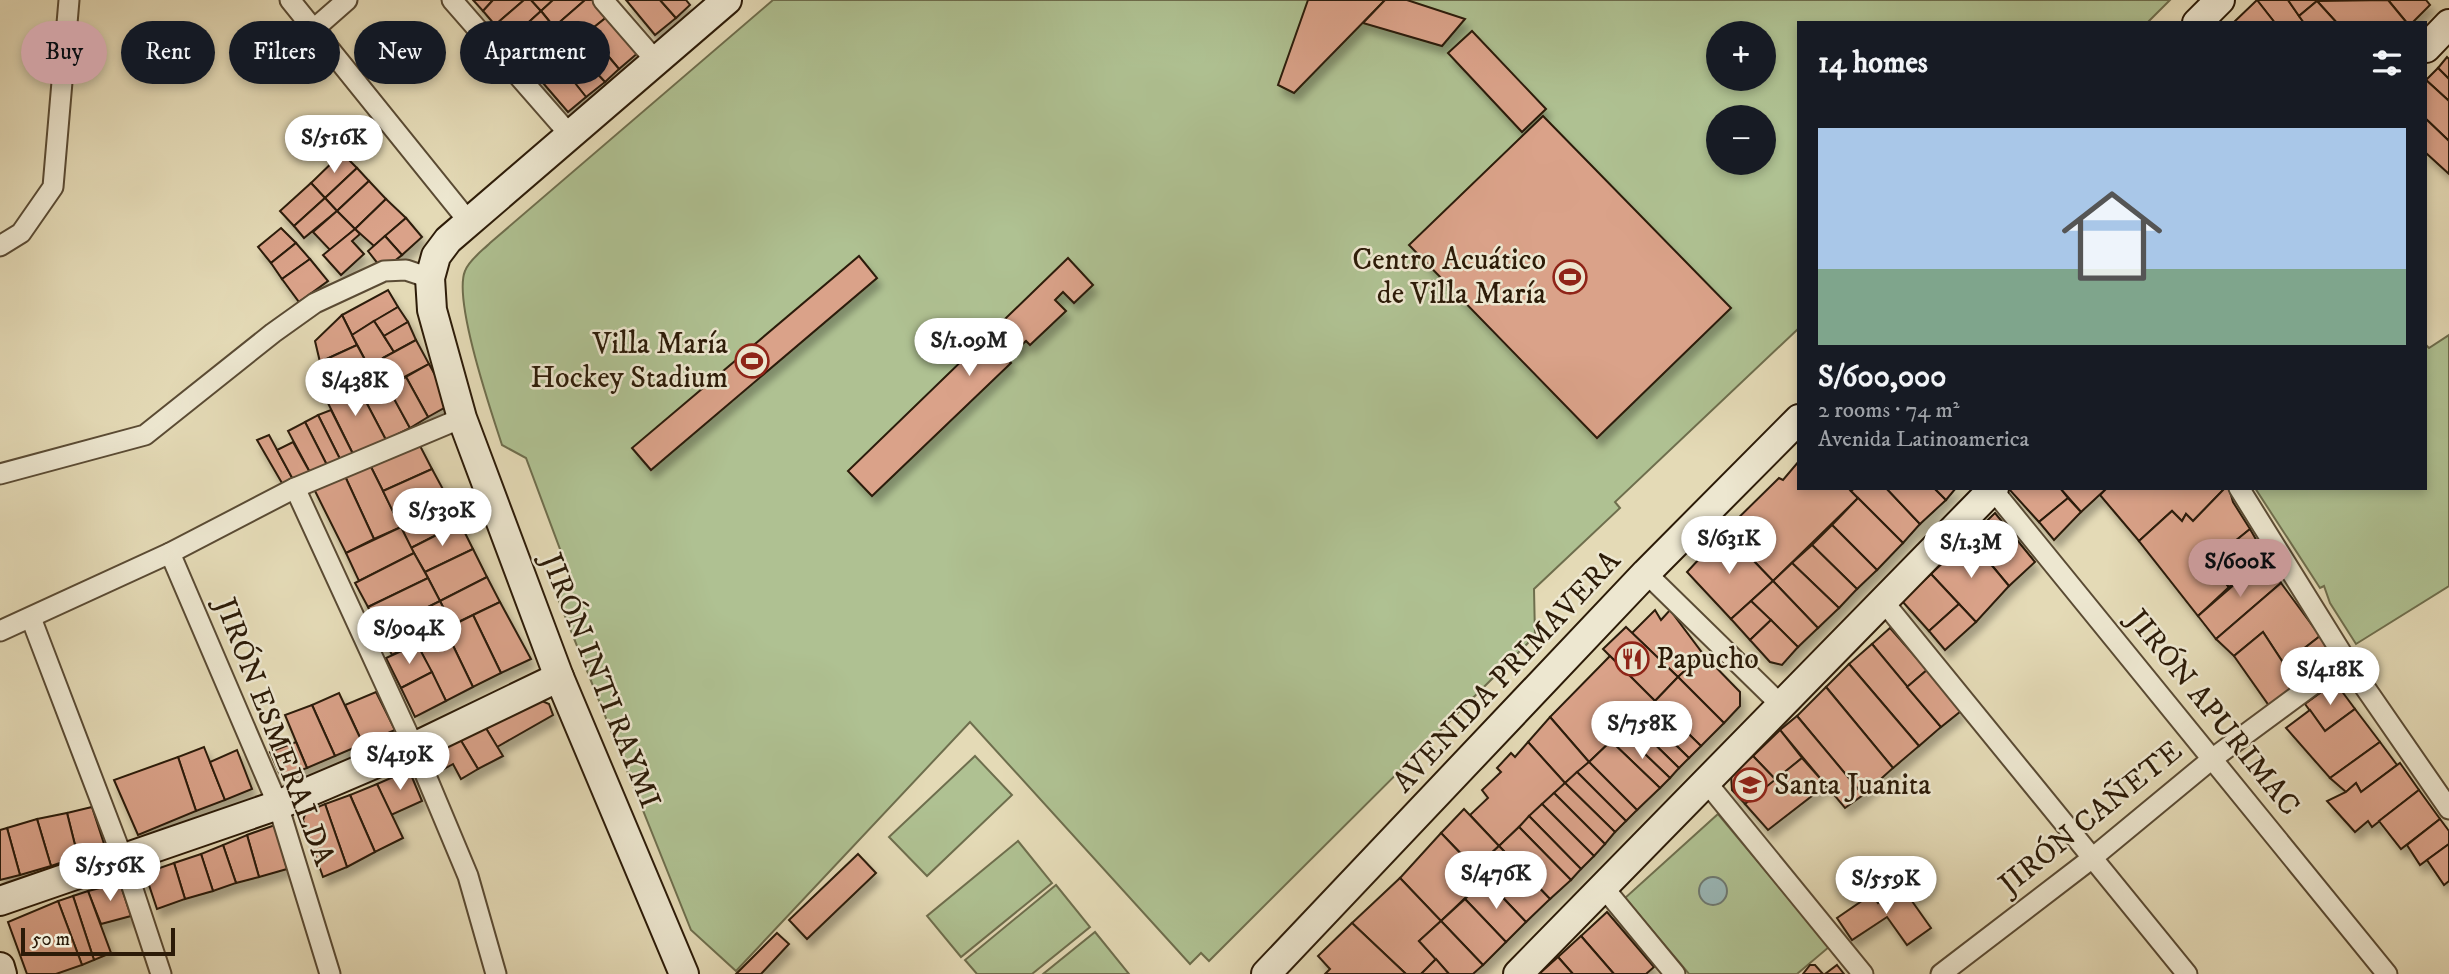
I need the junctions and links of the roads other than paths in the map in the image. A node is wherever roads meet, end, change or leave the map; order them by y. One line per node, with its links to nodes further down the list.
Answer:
1 (69, 0): 17 (street)
2 (290, 0): 8 (street)
3 (346, 0): 9 (street)
4 (452, 0): 15 (street)
5 (603, 0): 14 (street)
6 (727, 0): 14 (street, JIRÓN INTI RAYMI)
7 (2220, 0): 10 (street)
8 (307, 21)
9 (323, 21)
10 (2199, 21)
11 (2449, 24): 12 (street)
12 (2427, 47)
13 (340, 61): 16 (street)
14 (656, 61): 15 (street, JIRÓN INTI RAYMI)
15 (570, 135): 16 (street, JIRÓN INTI RAYMI)
16 (469, 222): 18 (street, JIRÓN INTI RAYMI)
17 (0, 246)
18 (430, 278): 19 (street, JIRÓN INTI RAYMI); 21 (street)
19 (462, 418): 22 (street); 32 (street, JIRÓN INTI RAYMI)
20 (1797, 421): 27 (street, AVENIDA PRIMAVERA)
21 (0, 474)
22 (295, 488): 26 (street); 34 (street)
23 (1993, 490): 28 (street)
24 (1995, 490): 35 (street, JIRÓN APURIMAC)
25 (2240, 490): 31 (street)
26 (170, 553): 29 (street); 37 (street, JIRÓN ESMERALDA)
27 (1646, 573): 33 (street); 49 (street, AVENIDA PRIMAVERA)
28 (1883, 601): 33 (street); 40 (street)
29 (31, 618): 30 (street); 39 (street)
30 (0, 631)
31 (2346, 660): 35 (street, JIRÓN CAÑETE); 38 (street)
32 (559, 677): 34 (street); 44 (street, JIRÓN INTI RAYMI)
33 (1782, 706): 36 (street)
34 (414, 747): 37 (street); 48 (street)
35 (2212, 759): 40 (street, JIRÓN CAÑETE); 55 (street, JIRÓN APURIMAC)
36 (1707, 783): 41 (street); 52 (street)
37 (278, 805): 39 (street); 47 (street, JIRÓN ESMERALDA)
38 (2449, 809)
39 (123, 859): 42 (street); 46 (street)
40 (2091, 859): 53 (street, JIRÓN CAÑETE); 54 (street)
41 (1604, 888): 50 (street); 51 (street)
42 (0, 901)
43 (0, 967): 45 (street)
44 (675, 971)
45 (2, 974)
46 (161, 974)
47 (330, 974)
48 (496, 974)
49 (1266, 974)
50 (1518, 974)
51 (1675, 974)
52 (1864, 974)
53 (1941, 974)
54 (2187, 974)
55 (2387, 974)

